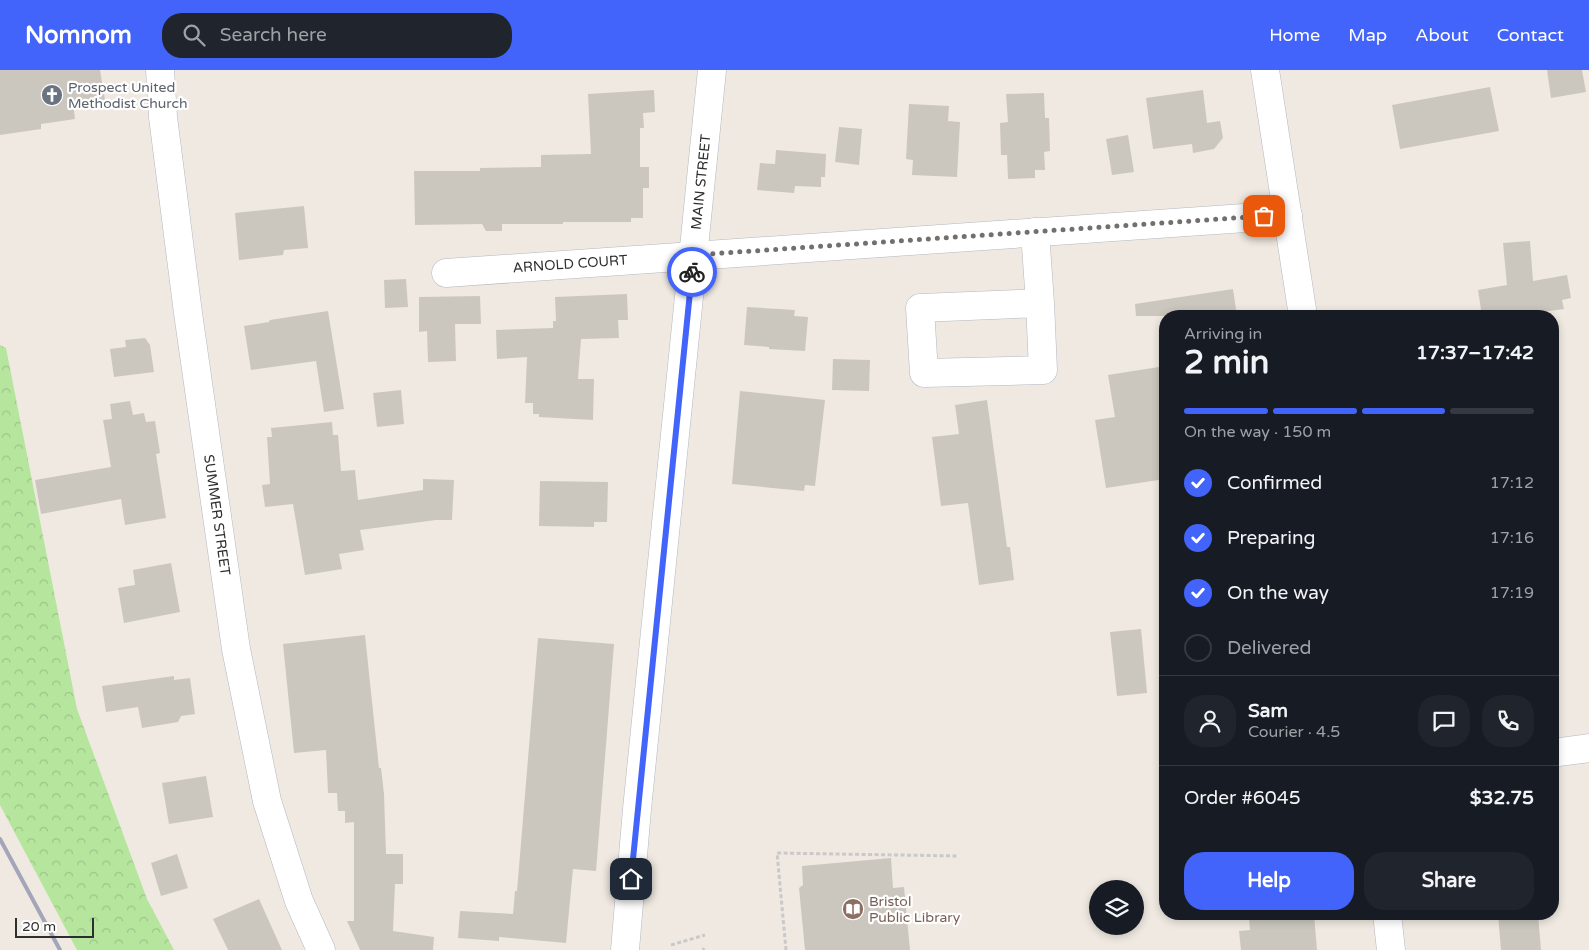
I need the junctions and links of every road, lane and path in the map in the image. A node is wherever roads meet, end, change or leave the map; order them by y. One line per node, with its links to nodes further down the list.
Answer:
1 (160, 70): 16 (street, SUMMER STREET)
2 (712, 70): 6 (street, MAIN STREET)
3 (1265, 70): 4 (street)
4 (1288, 215): 5 (street, ARNOLD COURT); 9 (street)
5 (1035, 232): 6 (street, ARNOLD COURT); 8 (street)
6 (694, 255): 7 (street, ARNOLD COURT); 17 (street, MAIN STREET)
7 (446, 273)
8 (1040, 303): 8 (street)
9 (1302, 310)
10 (1589, 748): 11 (street)
11 (1559, 752)
12 (959, 856): 18 (path)
13 (1388, 920): 19 (street)
14 (705, 935): 15 (path)
15 (671, 945)
16 (321, 950)
17 (625, 950)
18 (786, 950)
19 (1391, 950)

